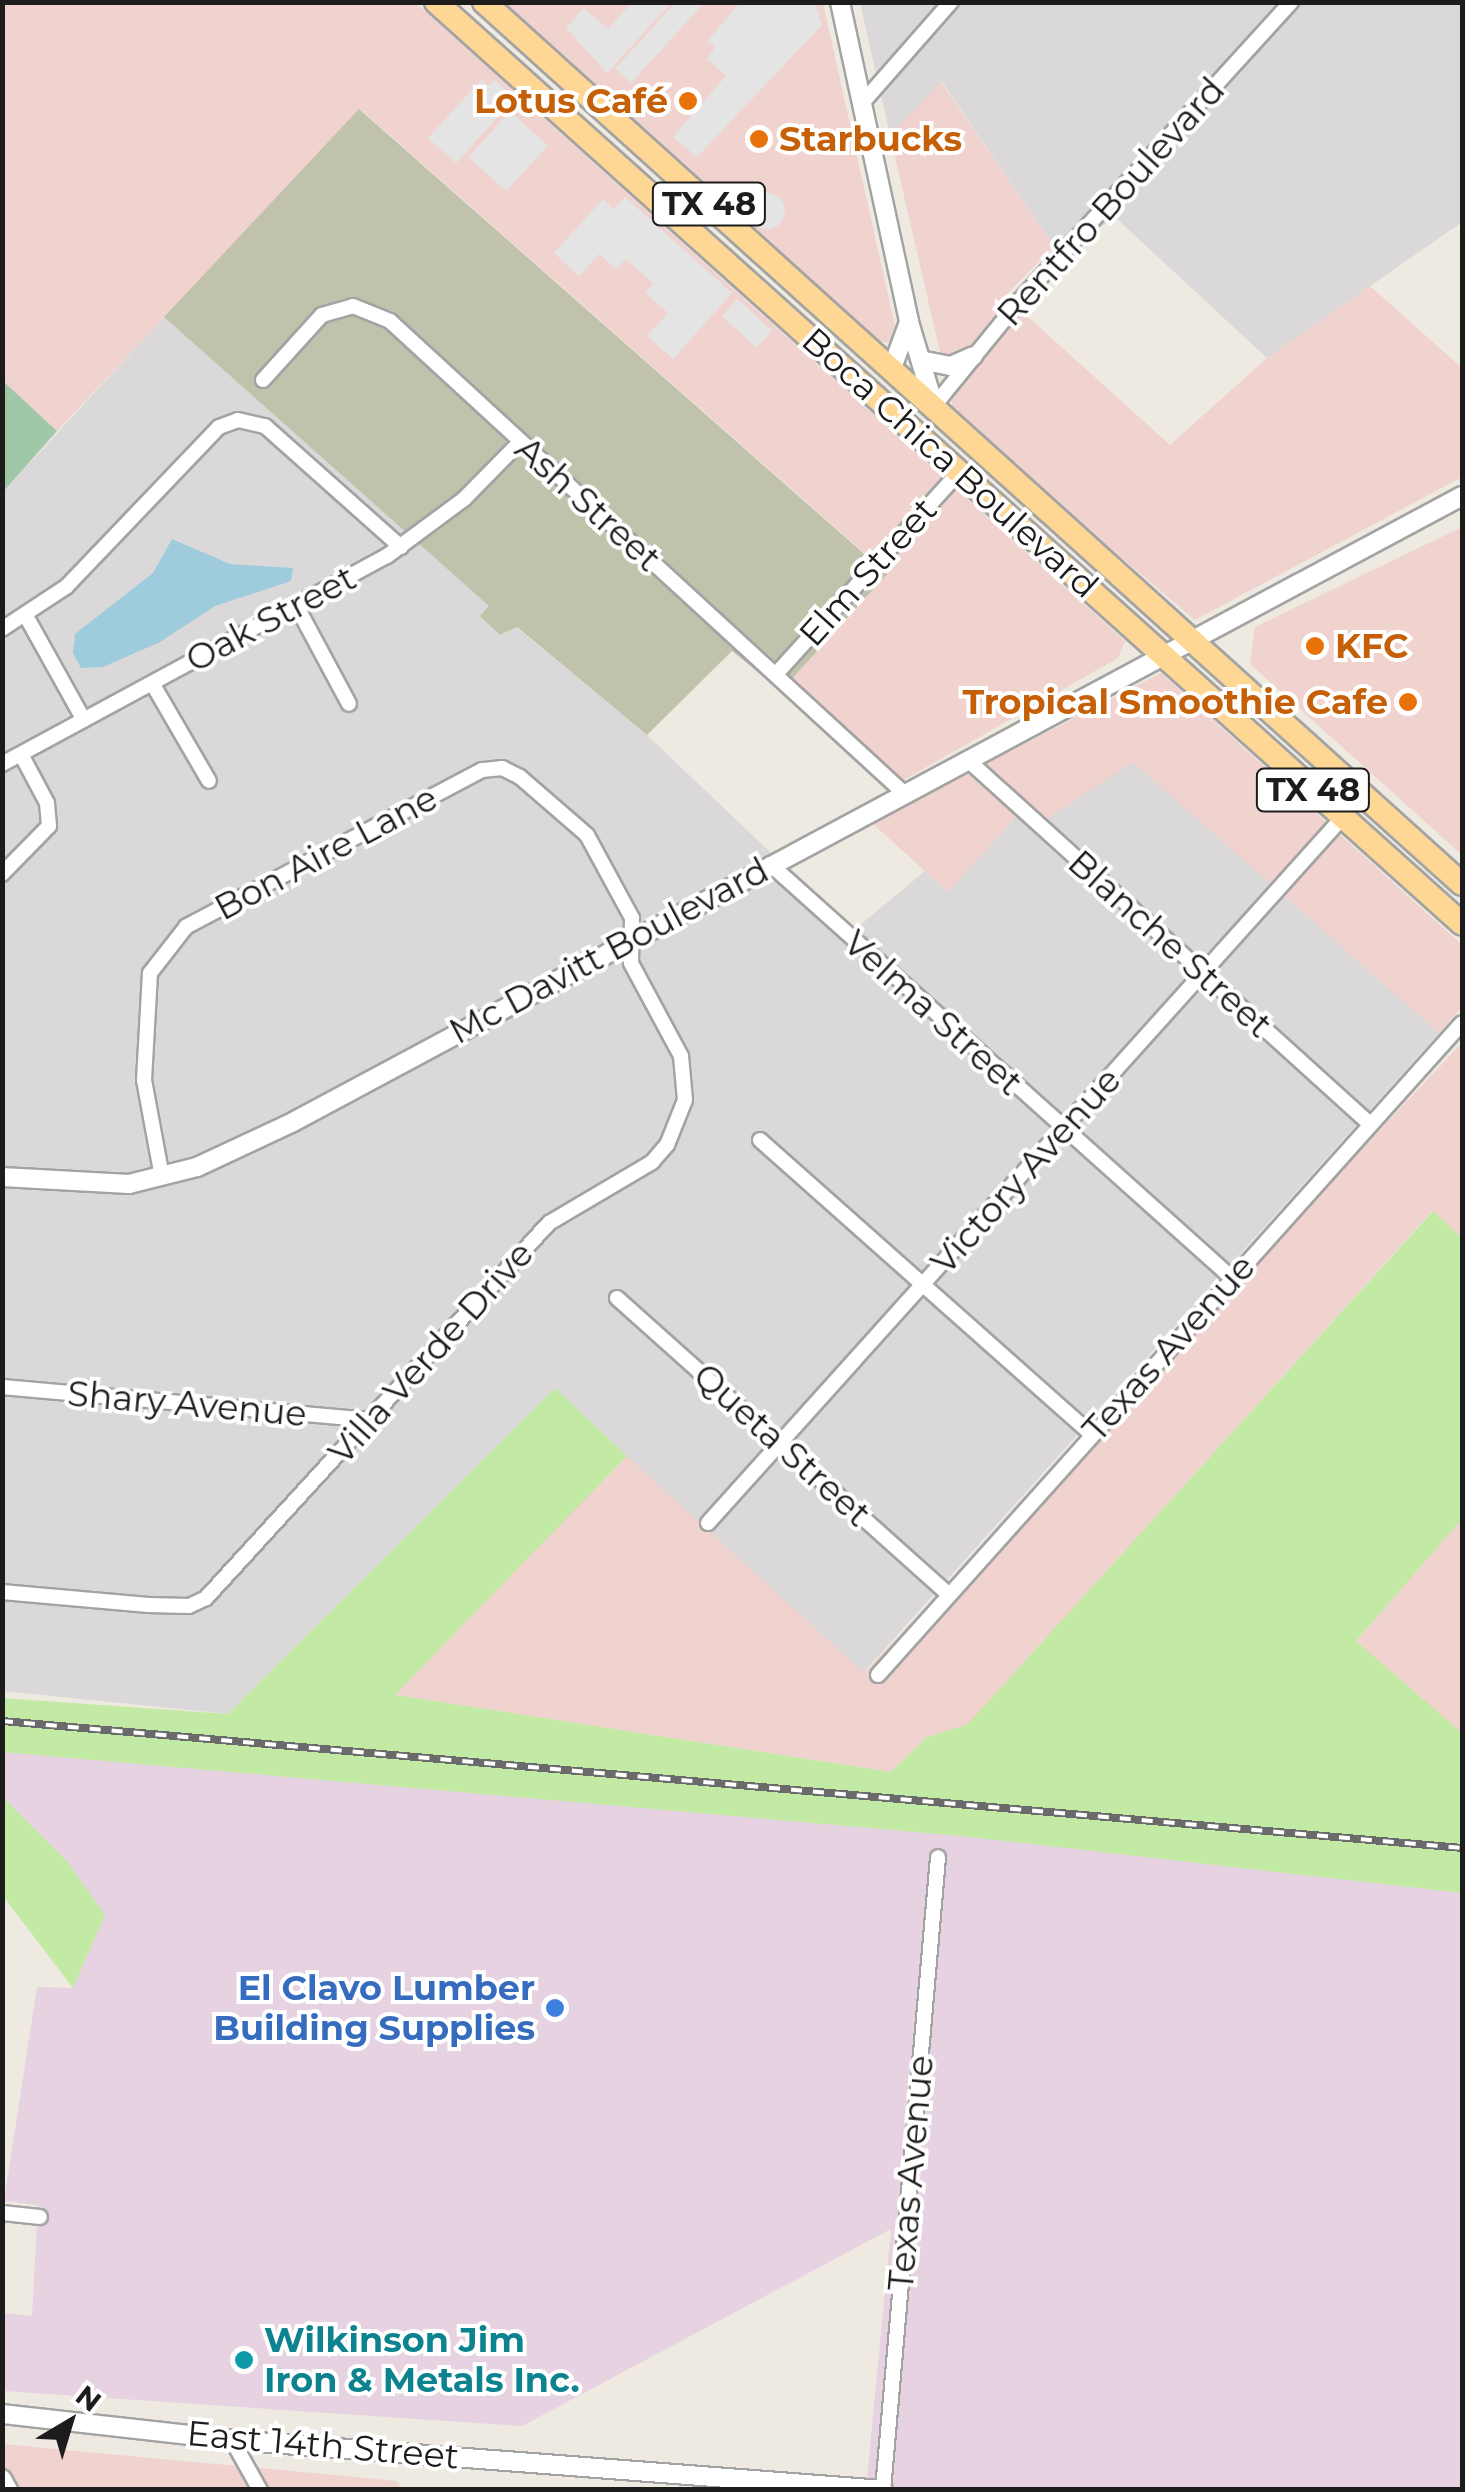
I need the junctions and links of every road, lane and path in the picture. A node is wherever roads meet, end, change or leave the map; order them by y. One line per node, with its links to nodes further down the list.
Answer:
1 (436, 2): 16 (main road, Boca Chica Boulevard / TX 48)
2 (464, 2): 7 (main road)
3 (484, 2): 7 (main road, Boca Chica Boulevard / TX 48)
4 (840, 2): 8 (street)
5 (951, 2): 8 (street)
6 (1292, 2): 10 (street, Rentfro Boulevard)
7 (554, 65): 12 (main road, Boca Chica Boulevard / TX 48)
8 (863, 102): 9 (street)
9 (909, 322): 11 (street); 12 (street)
10 (973, 356): 11 (street); 14 (street, Rentfro Boulevard)
11 (925, 361): 14 (street)
12 (892, 368): 14 (main road, Boca Chica Boulevard / TX 48)
13 (263, 380): 15 (street, Ash Street)
14 (934, 406): 22 (main road, Boca Chica Boulevard / TX 48)
15 (519, 443): 18 (street, Oak Street); 24 (street, Ash Street)
16 (959, 472): 23 (main road, Boca Chica Boulevard / TX 48); 24 (street, Elm Street)
17 (1462, 496): 22 (street, Mc Davitt Boulevard)
18 (401, 547): 19 (street, Oak Street); 20 (street)
19 (296, 606): 25 (street, Oak Street); 26 (street)
20 (26, 616): 21 (street); 27 (street)
21 (2, 629)
22 (1193, 640): 23 (street, Mc Davitt Boulevard); 36 (main road, Boca Chica Boulevard / TX 48)
23 (1164, 656): 29 (street, Mc Davitt Boulevard); 33 (main road, Boca Chica Boulevard / TX 48)
24 (777, 673): 32 (street, Ash Street)
25 (152, 683): 27 (street, Oak Street); 31 (street)
26 (349, 704)
27 (84, 720): 28 (street, Oak Street)
28 (20, 754): 30 (street, Oak Street); 35 (street)
29 (970, 762): 32 (street, Mc Davitt Boulevard); 39 (street, Blanche Street)
30 (2, 764)
31 (208, 781)
32 (905, 794): 34 (street, Mc Davitt Boulevard)
33 (1343, 817): 37 (main road, Boca Chica Boulevard / TX 48); 39 (street, Victory Avenue)
34 (770, 864): 38 (street, Mc Davitt Boulevard); 42 (street, Velma Street)
35 (2, 874)
36 (1462, 884)
37 (1462, 924)
38 (627, 942): 45 (street, Mc Davitt Boulevard); 45 (street, Bon Aire Lane); 50 (street, Villa Verde Drive)
39 (1202, 974): 41 (street, Blanche Street); 42 (street, Victory Avenue)
40 (1462, 1022): 41 (street, Texas Avenue)
41 (1370, 1124): 46 (street, Texas Avenue)
42 (1062, 1131): 46 (street, Velma Street); 47 (street, Victory Avenue)
43 (760, 1140): 47 (street)
44 (2, 1177): 45 (street, Mc Davitt Boulevard)
45 (162, 1177)
46 (1233, 1279): 51 (street, Texas Avenue)
47 (921, 1287): 51 (street); 52 (street, Victory Avenue)
48 (617, 1298): 52 (street, Queta Street)
49 (2, 1388): 50 (street, Shary Avenue)
50 (372, 1420): 54 (street, Villa Verde Drive)
51 (1091, 1434): 55 (street, Texas Avenue)
52 (780, 1442): 53 (street, Victory Avenue); 55 (street, Queta Street)
53 (708, 1524)
54 (2, 1592)
55 (947, 1593): 56 (street, Texas Avenue)
56 (878, 1675)
57 (938, 1857): 66 (street, Texas Avenue)
58 (2, 2213): 59 (street)
59 (40, 2217)
60 (2, 2414): 61 (street, East 14th Street)
61 (232, 2440): 63 (street, East 14th Street); 65 (street)
62 (2, 2479): 64 (street)
63 (655, 2481): 66 (street, East 14th Street)
64 (8, 2490)
65 (260, 2490)
66 (883, 2490)

